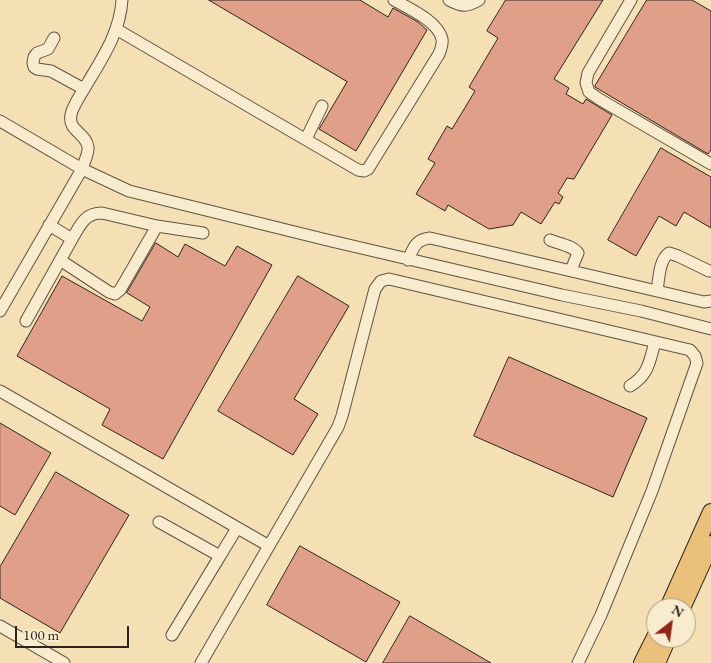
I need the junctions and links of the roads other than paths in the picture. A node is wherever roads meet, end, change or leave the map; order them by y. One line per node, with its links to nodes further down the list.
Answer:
1 (122, 0): 6 (street)
2 (394, 0): 11 (street)
3 (449, 0): 4 (street)
4 (479, 0)
5 (631, 0): 12 (street)
6 (116, 29): 8 (street); 11 (street)
7 (54, 38): 8 (street)
8 (84, 89): 13 (street)
9 (322, 106): 11 (street)
10 (1, 122): 13 (street)
11 (306, 139)
12 (711, 164)
13 (82, 169): 14 (street); 20 (street)
14 (49, 226): 17 (street); 25 (street)
15 (157, 226): 16 (street); 17 (street); 19 (street)
16 (203, 233)
17 (72, 239): 19 (street)
18 (550, 240): 21 (street)
19 (60, 260): 26 (street)
20 (408, 260): 21 (street); 27 (street)
21 (571, 270): 23 (street)
22 (709, 271): 23 (street)
23 (657, 291): 24 (street)
24 (711, 301)
25 (0, 311)
26 (26, 321)
27 (711, 329)
28 (655, 342): 29 (street); 35 (street); 45 (street)
29 (630, 386)
30 (0, 391): 33 (street)
31 (711, 512): 37 (highway)
32 (159, 522): 36 (street)
33 (237, 528): 35 (street); 36 (street)
34 (711, 544): 38 (highway)
35 (269, 546): 43 (street)
36 (220, 556): 40 (street)
37 (672, 598)
38 (687, 598)
39 (0, 626): 44 (street)
40 (172, 635)
41 (649, 648): 46 (highway)
42 (664, 648): 47 (highway)
43 (205, 662)
44 (64, 663)
45 (578, 663)
46 (642, 663)
47 (657, 663)

